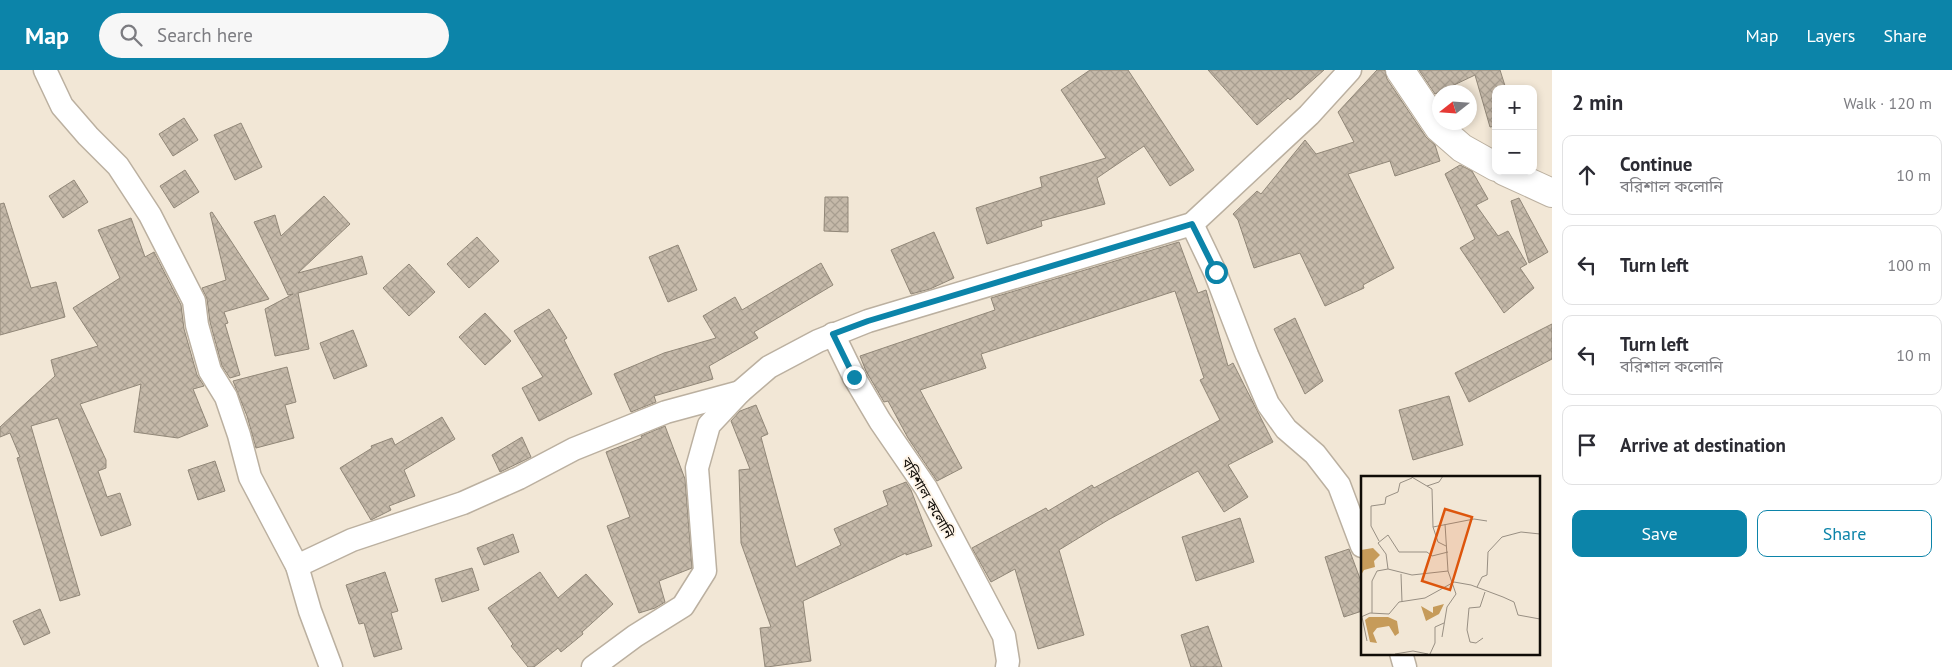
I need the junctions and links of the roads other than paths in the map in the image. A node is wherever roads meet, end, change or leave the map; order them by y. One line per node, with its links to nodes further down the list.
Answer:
1 (45, 70): 11 (street)
2 (1350, 70): 7 (street)
3 (1400, 70): 4 (street)
4 (1492, 164)
5 (1513, 175): 6 (street)
6 (1552, 193)
7 (1192, 224): 8 (street); 10 (street)
8 (833, 334): 9 (street); 15 (street, বরিশাল কলোনি)
9 (740, 392): 11 (street); 14 (street)
10 (1361, 543)
11 (297, 566): 13 (street)
12 (1401, 654): 16 (street)
13 (331, 667)
14 (593, 667)
15 (1007, 667)
16 (1405, 667)

